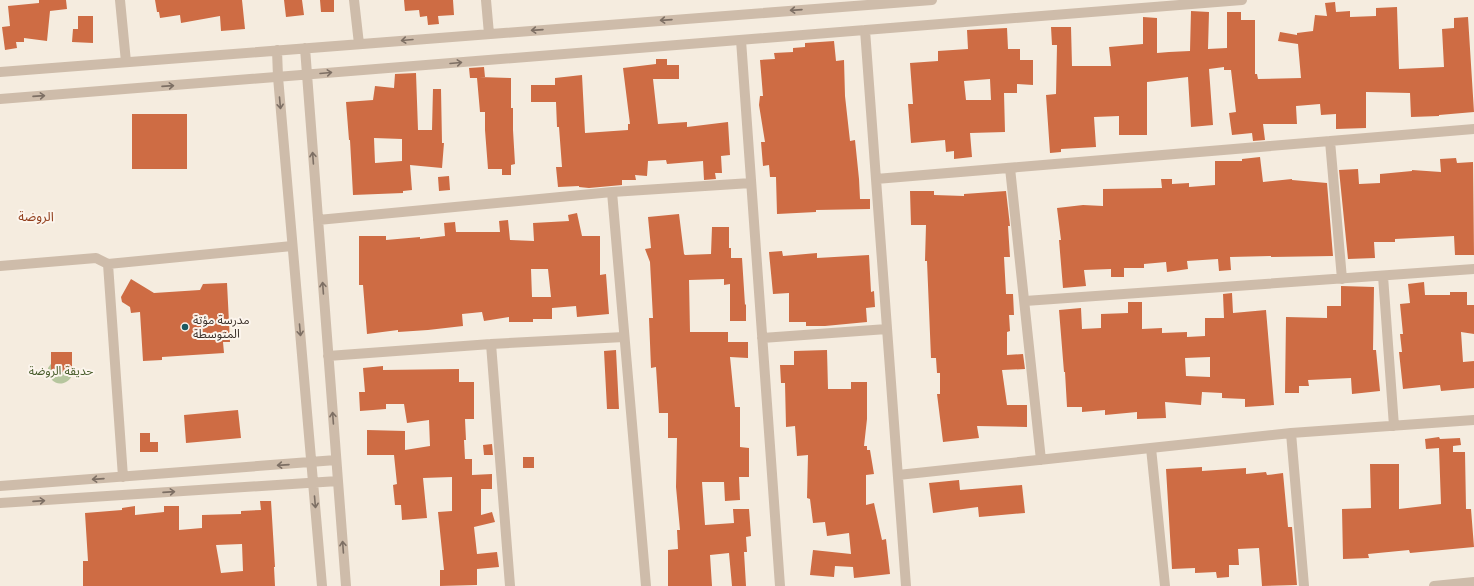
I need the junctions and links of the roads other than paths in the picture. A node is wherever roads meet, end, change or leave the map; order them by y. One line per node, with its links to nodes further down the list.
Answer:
1 (120, 0): 13 (street)
2 (354, 0): 10 (street)
3 (486, 0): 8 (street)
4 (932, 0): 6 (street)
5 (1242, 0): 7 (street)
6 (823, 4): 8 (street, one-way to 8)
7 (865, 30): 9 (street); 21 (street)
8 (489, 34): 10 (street, one-way to 10)
9 (741, 40): 15 (street, one-way to 9); 22 (street)
10 (359, 44): 11 (street)
11 (305, 48): 12 (street); 15 (street)
12 (277, 50): 13 (street); 16 (street)
13 (126, 62): 14 (street)
14 (0, 72)
15 (306, 75): 16 (street); 24 (street, one-way to 15)
16 (278, 77): 17 (street, one-way to 16); 25 (street, one-way to 25)
17 (0, 99)
18 (1474, 129): 19 (street)
19 (1330, 141): 20 (street); 30 (street)
20 (1010, 168): 21 (street); 31 (street)
21 (876, 180): 32 (street)
22 (751, 183): 23 (street); 34 (street)
23 (612, 192): 24 (street); 33 (street)
24 (318, 220): 36 (street, one-way to 24)
25 (292, 246): 26 (street); 43 (street, one-way to 43)
26 (108, 264): 27 (street); 45 (street)
27 (0, 266)
28 (1474, 269): 29 (street)
29 (1383, 276): 30 (street); 38 (street)
30 (1342, 279): 31 (street)
31 (1025, 301): 42 (street)
32 (887, 329): 34 (street); 44 (street)
33 (624, 337): 35 (street); 54 (street)
34 (762, 338): 55 (street)
35 (491, 344): 36 (street); 53 (street)
36 (328, 356): 41 (street, one-way to 36)
37 (1474, 420): 38 (street)
38 (1394, 426): 39 (street)
39 (1291, 433): 40 (street); 58 (street)
40 (1150, 448): 42 (street); 57 (street)
41 (336, 460): 43 (street); 46 (street)
42 (1041, 460): 44 (street)
43 (311, 463): 45 (street, one-way to 45); 47 (street)
44 (898, 475): 56 (street)
45 (123, 477): 48 (street, one-way to 48)
46 (338, 481): 47 (street); 52 (street, one-way to 46)
47 (313, 483): 49 (street, one-way to 47); 51 (street, one-way to 51)
48 (0, 486)
49 (0, 503)
50 (1467, 584): 59 (street)
51 (322, 586)
52 (346, 586)
53 (510, 586)
54 (646, 586)
55 (780, 586)
56 (906, 586)
57 (1165, 586)
58 (1304, 586)
59 (1434, 586)

